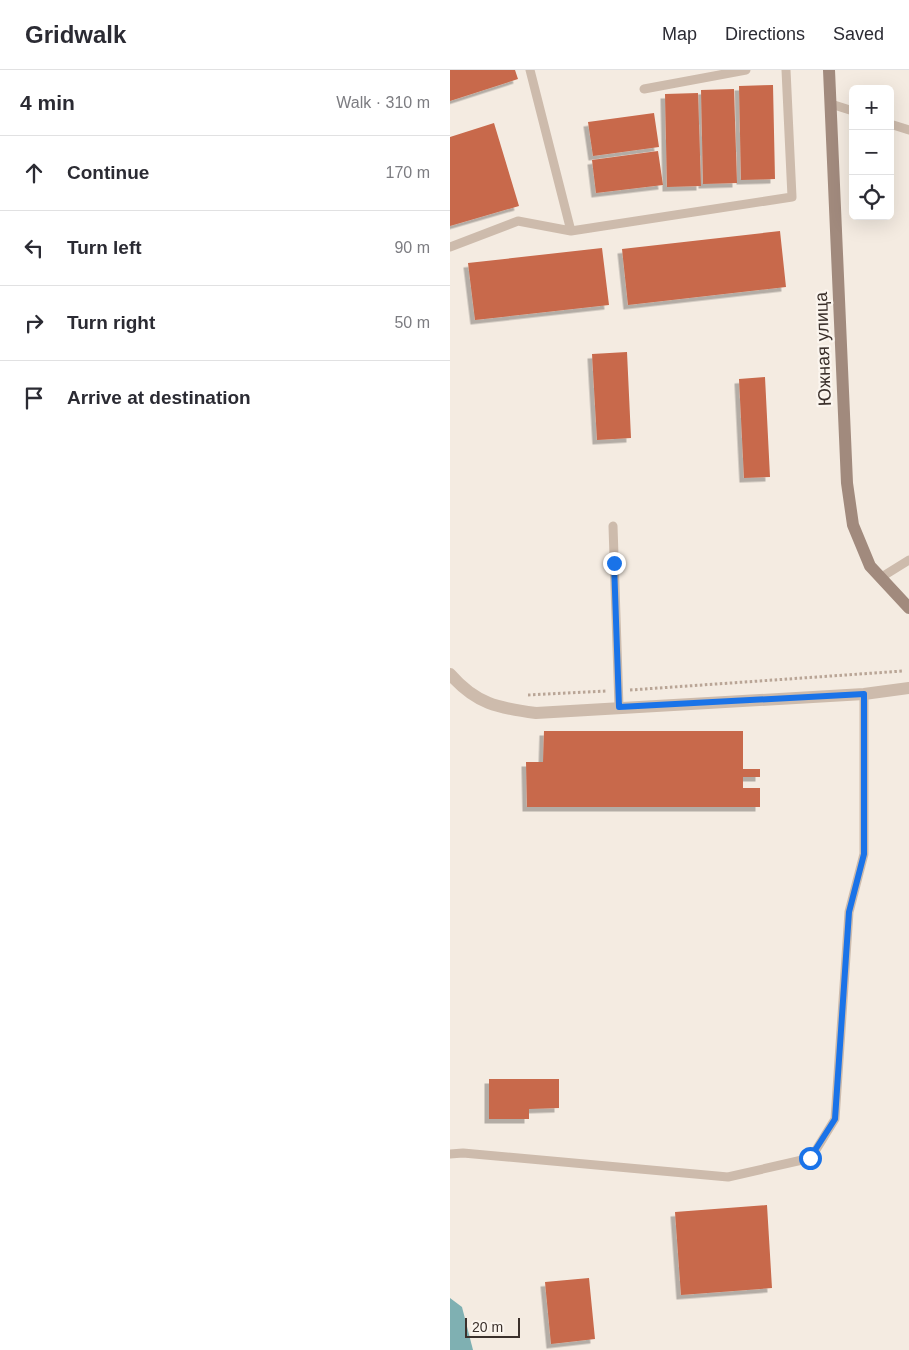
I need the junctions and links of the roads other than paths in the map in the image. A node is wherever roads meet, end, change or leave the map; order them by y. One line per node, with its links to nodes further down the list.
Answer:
1 (530, 70): 10 (lane)
2 (746, 70): 5 (lane)
3 (786, 70): 10 (lane)
4 (829, 70): 6 (street, Южная улица)
5 (644, 89)
6 (831, 104): 7 (lane); 14 (street, Южная улица)
7 (849, 110)
8 (894, 125): 9 (lane)
9 (909, 130)
10 (571, 231): 11 (lane)
11 (450, 247)
12 (613, 526): 19 (lane)
13 (909, 560): 14 (lane)
14 (880, 578): 15 (street, Южная улица)
15 (909, 608)
16 (450, 674): 19 (street)
17 (909, 688): 18 (street)
18 (864, 694): 19 (street); 20 (lane)
19 (619, 707)
20 (450, 1154)

